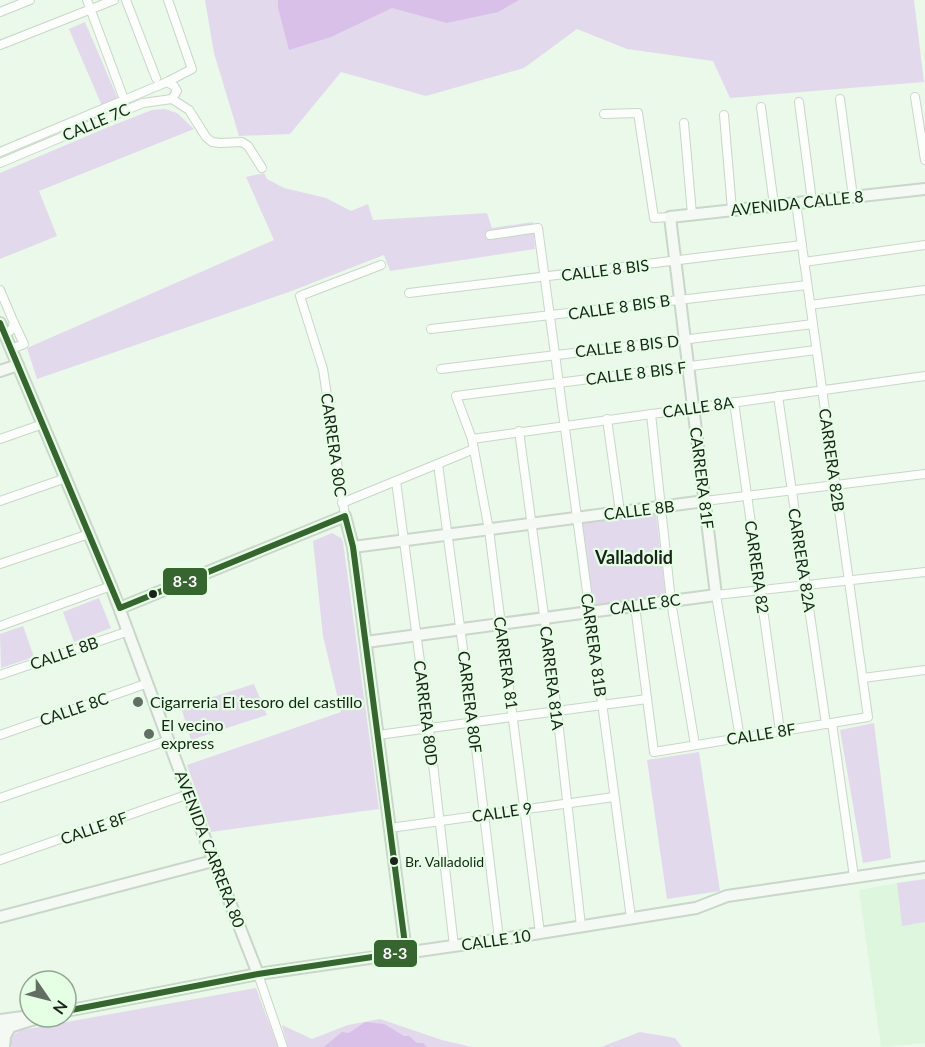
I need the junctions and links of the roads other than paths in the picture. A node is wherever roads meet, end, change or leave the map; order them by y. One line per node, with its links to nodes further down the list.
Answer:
1 (30, 0): 7 (street)
2 (87, 0): 6 (street)
3 (114, 0): 6 (street)
4 (126, 0): 9 (street)
5 (168, 0): 10 (street, CALLE 7C)
6 (90, 9): 8 (street); 11 (street)
7 (0, 12)
8 (0, 45)
9 (156, 78)
10 (166, 82): 13 (street); 20 (street, CALLE 7C)
11 (122, 94)
12 (915, 97): 21 (street)
13 (172, 99): 22 (street, CALLE 7C); 23 (street)
14 (840, 99): 25 (street)
15 (800, 102): 26 (street)
16 (761, 107): 28 (street)
17 (604, 114): 31 (street)
18 (724, 115): 29 (street)
19 (684, 123): 30 (street)
20 (0, 152)
21 (925, 160)
22 (0, 163)
23 (262, 168)
24 (925, 189): 25 (street, AVENIDA CALLE 8)
25 (853, 196): 26 (street, AVENIDA CALLE 8)
26 (812, 201): 27 (street, AVENIDA CALLE 8)
27 (796, 203): 28 (street, AVENIDA CALLE 8); 33 (street, CARRERA 82B)
28 (774, 205): 29 (street, AVENIDA CALLE 8)
29 (732, 210): 30 (street, AVENIDA CALLE 8)
30 (692, 214): 31 (street, AVENIDA CALLE 8)
31 (670, 217): 35 (street, CARRERA 81F)
32 (490, 235): 38 (street, CARRERA 81B)
33 (802, 245): 35 (street, CALLE 8 BIS); 36 (street, CARRERA 82B)
34 (925, 245): 36 (street)
35 (675, 260): 38 (street, CALLE 8 BIS); 43 (street, CARRERA 81F)
36 (804, 262): 39 (street, CARRERA 82B)
37 (381, 265): 84 (street, CARRERA 80C)
38 (545, 278): 42 (street, CALLE 8 BIS); 45 (street, CARRERA 81B)
39 (807, 285): 43 (street, CALLE 8 BIS B); 44 (street, CARRERA 82B)
40 (0, 290): 47 (street)
41 (925, 290): 44 (street)
42 (409, 293)
43 (680, 299): 45 (street, CALLE 8 BIS B); 51 (street, CARRERA 81F)
44 (810, 305): 48 (street, CARRERA 82B)
45 (550, 316): 49 (street, CALLE 8 BIS B); 55 (street, CARRERA 81B)
46 (0, 323): 50 (street, AVENIDA CARRERA 80)
47 (14, 323): 50 (street); 52 (street)
48 (813, 324): 51 (street, CALLE 8 BIS D); 53 (street, CARRERA 82B)
49 (431, 329)
50 (5, 334): 52 (street, AVENIDA CARRERA 80)
51 (685, 340): 55 (street, CALLE 8 BIS D); 57 (street, CARRERA 81F)
52 (11, 349): 54 (street); 56 (street, AVENIDA CARRERA 80)
53 (816, 350): 57 (street, CALLE 8 BIS F); 62 (street, CARRERA 82B)
54 (0, 353)
55 (555, 354): 58 (street, CALLE 8 BIS D); 61 (street, CARRERA 81B)
56 (18, 365): 59 (street); 69 (street, AVENIDA CARRERA 80)
57 (688, 367): 61 (street, CALLE 8 BIS F); 66 (street, CARRERA 81F)
58 (441, 369)
59 (0, 371)
60 (925, 376): 62 (street, CALLE 8A)
61 (559, 383): 63 (street, CALLE 8 BIS F); 70 (street, CARRERA 81B)
62 (822, 390): 64 (street, CALLE 8A); 79 (street, CARRERA 82B)
63 (456, 396): 73 (street, CARRERA 81)
64 (777, 396): 65 (street, CALLE 8A); 80 (street, CARRERA 82A)
65 (734, 402): 66 (street, CALLE 8A); 81 (street, CARRERA 82)
66 (693, 407): 67 (street, CALLE 8A); 83 (street, CARRERA 81F)
67 (651, 414): 68 (street, CALLE 8A); 85 (street)
68 (607, 419): 70 (street, CALLE 8A); 86 (street)
69 (43, 424): 72 (street); 77 (street, AVENIDA CARRERA 80)
70 (564, 426): 71 (street, CALLE 8A); 88 (street, CARRERA 81B)
71 (519, 431): 73 (street, CALLE 8A); 89 (street, CARRERA 81A)
72 (0, 439)
73 (472, 439): 74 (street, CARRERA 81)
74 (474, 449): 75 (street); 90 (street, CARRERA 81)
75 (438, 464): 78 (street); 92 (street, CARRERA 80F)
76 (925, 474): 79 (street, CALLE 8B)
77 (66, 478): 82 (street); 91 (street, AVENIDA CARRERA 80)
78 (396, 481): 84 (street); 93 (street, CARRERA 80D)
79 (835, 484): 80 (street, CALLE 8B); 97 (street, CARRERA 82B)
80 (792, 490): 81 (street, CALLE 8B); 98 (street, CARRERA 82A)
81 (747, 496): 83 (street, CALLE 8B); 100 (street, CARRERA 82)
82 (0, 501)
83 (705, 501): 85 (street, CALLE 8B); 101 (street, CARRERA 81F)
84 (342, 503): 87 (street, CARRERA 80C)
85 (662, 507): 86 (street, CALLE 8B); 102 (street)
86 (620, 512): 88 (street, CALLE 8B)
87 (345, 516): 94 (street, CARRERA 80C); 104 (street)
88 (577, 518): 89 (street, CALLE 8B); 105 (street, CARRERA 81B)
89 (532, 524): 90 (street, CALLE 8B); 106 (street, CARRERA 81A)
90 (489, 530): 92 (street, CALLE 8B); 107 (street, CARRERA 81)
91 (89, 534): 95 (street); 99 (street, AVENIDA CARRERA 80)
92 (448, 535): 93 (street, CALLE 8B); 109 (street, CARRERA 80F)
93 (404, 541): 94 (street, CALLE 8B); 111 (street, CARRERA 80D)
94 (353, 548): 112 (street, CARRERA 80C)
95 (0, 564)
96 (925, 572): 97 (street, CALLE 8C)
97 (849, 581): 98 (street, CALLE 8C); 115 (street, CARRERA 82B)
98 (806, 584): 100 (street, CALLE 8C); 123 (street, CARRERA 82A)
99 (111, 586): 104 (street, AVENIDA CARRERA 80); 108 (street)
100 (760, 588): 101 (street, CALLE 8C); 125 (street, CARRERA 82)
101 (716, 595): 102 (street, CALLE 8C); 128 (street, CARRERA 81F)
102 (671, 601): 103 (street, CALLE 8C); 130 (street)
103 (635, 606): 105 (street, CALLE 8C); 117 (street)
104 (120, 608): 110 (street, AVENIDA CARRERA 80)
105 (590, 612): 106 (street, CALLE 8C); 118 (street, CARRERA 81B)
106 (544, 618): 107 (street, CALLE 8C); 119 (street, CARRERA 81A)
107 (501, 623): 109 (street, CALLE 8C); 120 (street, CARRERA 81)
108 (0, 626)
109 (460, 629): 111 (street, CALLE 8C); 122 (street, CARRERA 80F)
110 (129, 631): 114 (street, CALLE 8B); 116 (street, AVENIDA CARRERA 80)
111 (417, 635): 112 (street, CALLE 8C); 124 (street, CARRERA 80D)
112 (366, 642): 127 (street, CARRERA 80C)
113 (925, 670): 115 (street)
114 (0, 675)
115 (863, 678): 121 (street, CARRERA 82B)
116 (148, 683): 126 (street, CALLE 8C); 129 (street, AVENIDA CARRERA 80)
117 (647, 699): 118 (street); 130 (street, CALLE 8F)
118 (602, 705): 119 (street); 132 (street, CARRERA 81B)
119 (556, 711): 120 (street); 134 (street, CARRERA 81A)
120 (514, 717): 122 (street); 135 (street, CARRERA 81)
121 (868, 717): 123 (street, CALLE 8F)
122 (473, 723): 124 (street); 136 (street, CARRERA 80F)
123 (829, 723): 125 (street, CALLE 8F); 142 (street, CARRERA 82A)
124 (429, 729): 127 (street); 137 (street, CARRERA 80D)
125 (780, 731): 128 (street, CALLE 8F)
126 (0, 735)
127 (378, 735): 138 (street, CARRERA 80C)
128 (740, 738): 130 (street, CALLE 8F)
129 (169, 740): 131 (street, AVENIDA CARRERA 80); 133 (street)
130 (695, 745)
131 (189, 794): 139 (street, CALLE 8F); 140 (street, AVENIDA CARRERA 80)
132 (614, 797): 134 (street, CALLE 9); 144 (street, CARRERA 81B)
133 (0, 798)
134 (567, 803): 135 (street, CALLE 9); 145 (street, CARRERA 81A)
135 (525, 809): 136 (street, CALLE 9); 146 (street, CARRERA 81)
136 (484, 815): 137 (street, CALLE 9); 147 (street, CARRERA 80F)
137 (439, 821): 138 (street, CALLE 9); 148 (street, CARRERA 80D)
138 (390, 828): 149 (street, CARRERA 80C)
139 (0, 860)
140 (213, 861): 143 (street); 150 (street, AVENIDA CARRERA 80)
141 (925, 867): 142 (street, CALLE 10)
142 (854, 877): 144 (street, CALLE 10)
143 (0, 917)
144 (631, 918): 145 (street, CALLE 10)
145 (581, 926): 146 (street, CALLE 10)
146 (540, 933): 147 (street, CALLE 10)
147 (499, 939): 148 (street, CALLE 10)
148 (454, 946): 149 (street, CALLE 10)
149 (406, 952): 150 (street, CALLE 10)
150 (258, 974): 151 (street, CALLE 10); 156 (street)
151 (78, 1009)
152 (18, 1018): 153 (street)
153 (0, 1020)
154 (5, 1029): 155 (street)
155 (4, 1047)
156 (283, 1047)

